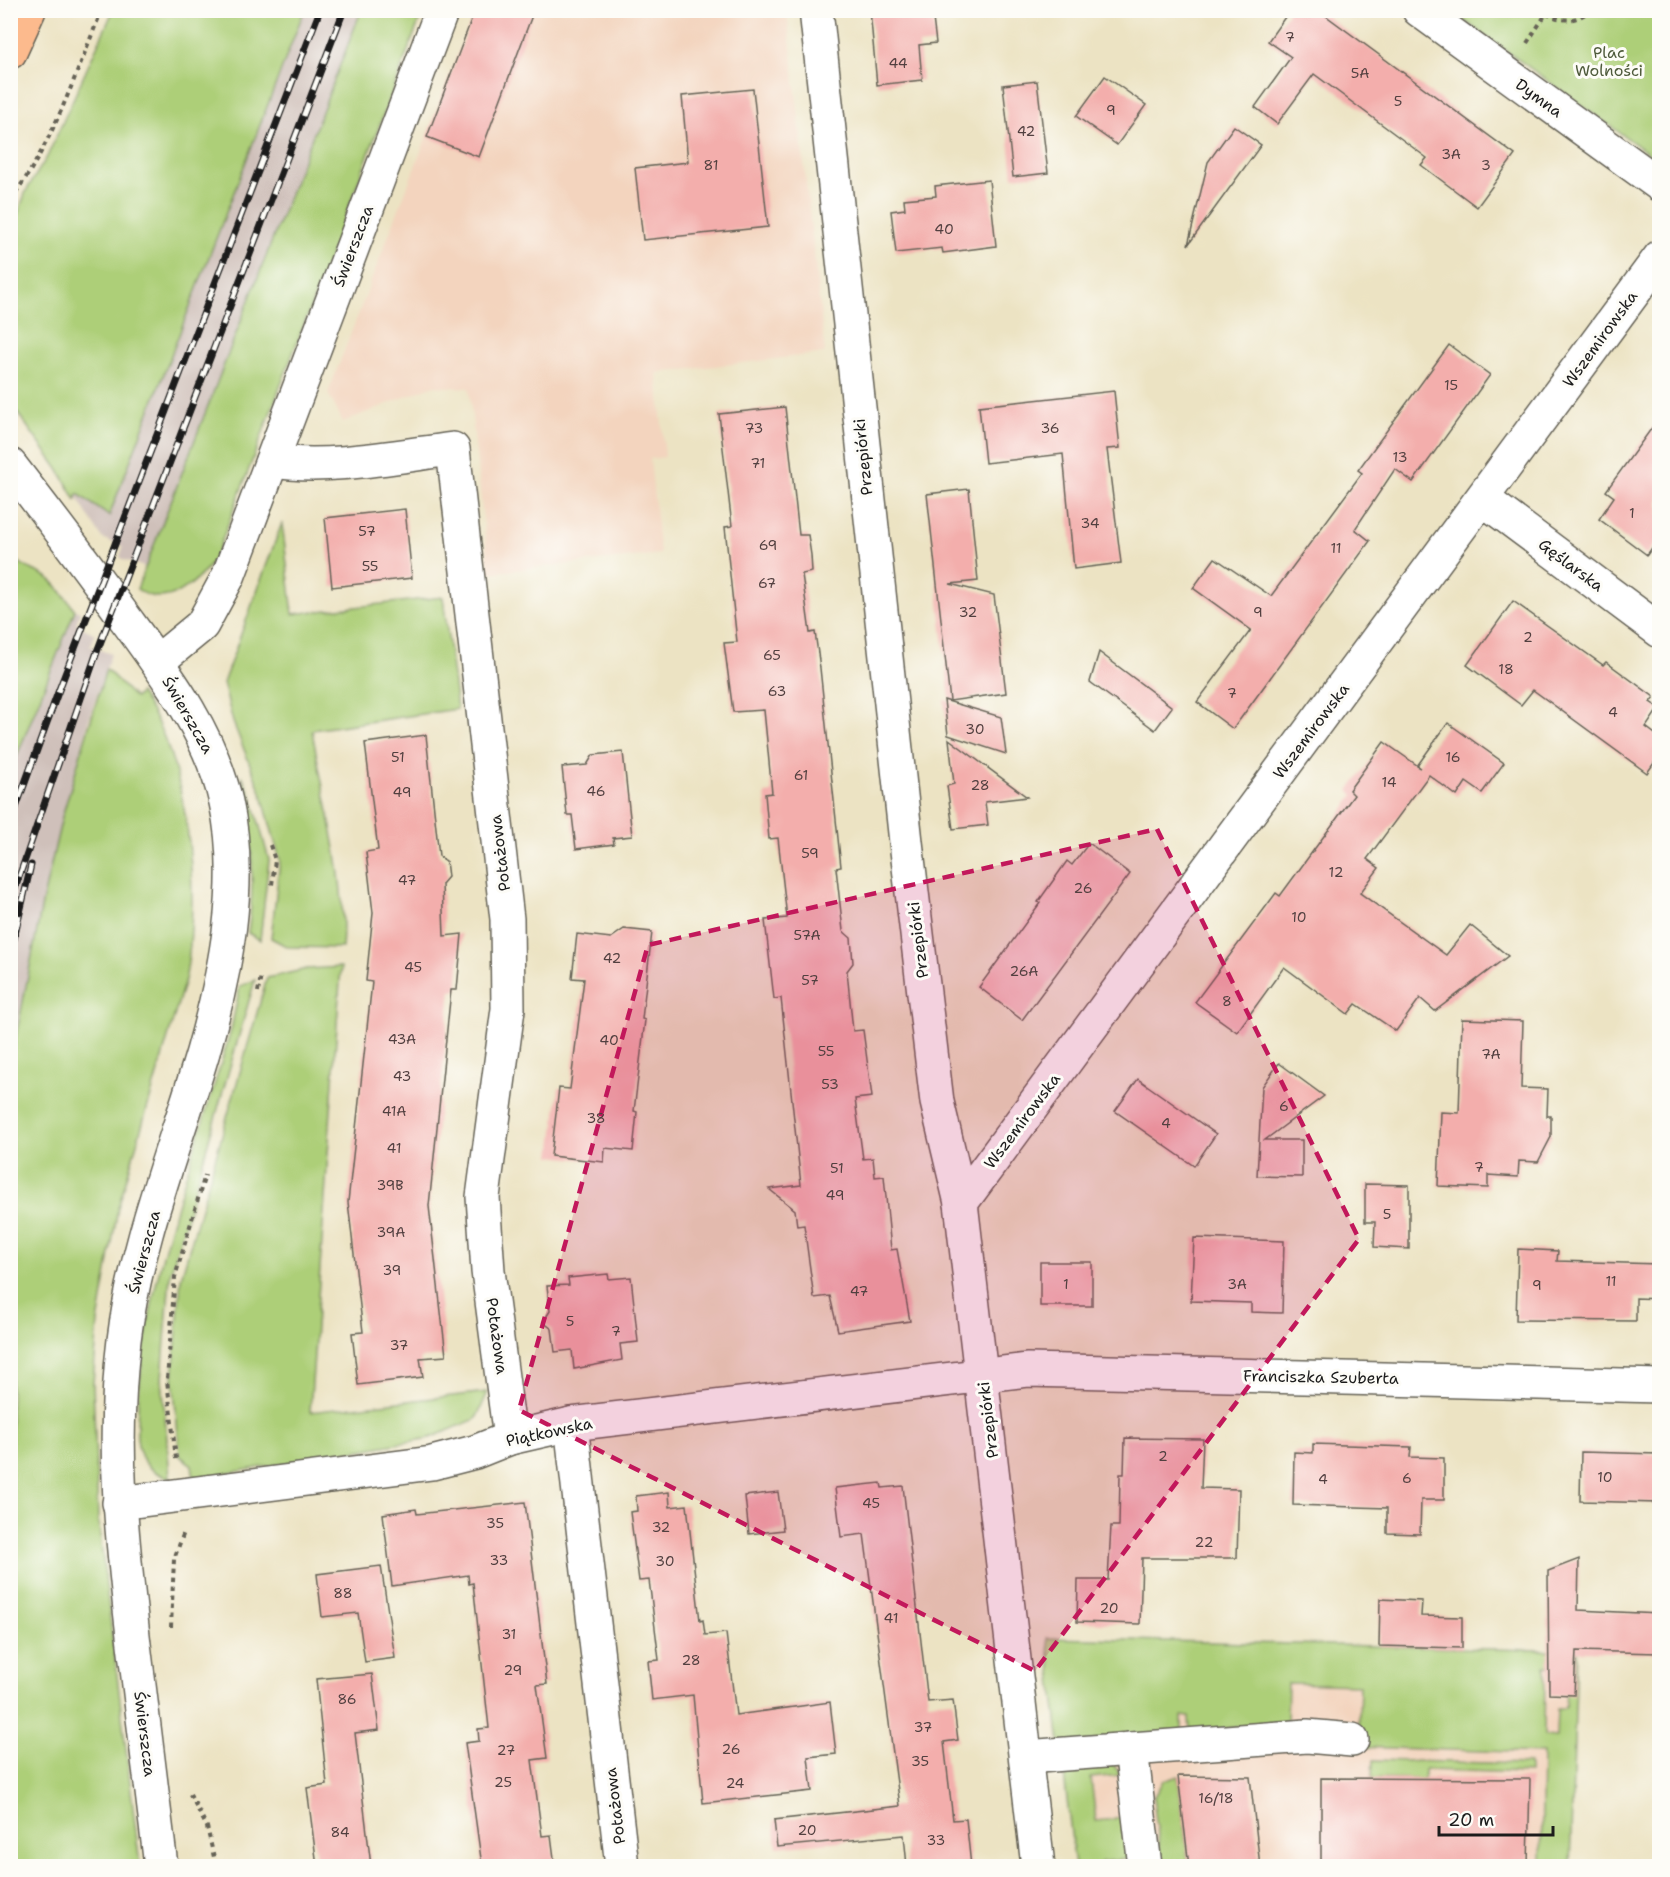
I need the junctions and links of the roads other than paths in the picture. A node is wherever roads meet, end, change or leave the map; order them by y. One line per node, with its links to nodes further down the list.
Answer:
1 (29, 10): 5 (main road)
2 (442, 10): 8 (street, Świerszcza)
3 (816, 10): 13 (street, Przepiórki)
4 (1419, 10): 6 (street, Dymna)
5 (10, 52)
6 (1659, 185)
7 (1659, 257): 10 (street, Wszemirowska)
8 (272, 461): 12 (street, Świerszcza); 17 (street, Potażowa)
9 (10, 465): 12 (street, Świerszcza)
10 (1483, 499): 11 (street, Gęślarska); 13 (street, Wszemirowska)
11 (1659, 631)
12 (157, 662): 18 (street, Świerszcza)
13 (961, 1203): 14 (street, Przepiórki)
14 (983, 1376): 15 (street, Franciszka Szuberta); 16 (street, Piątkowska); 21 (street, Przepiórki)
15 (1659, 1386)
16 (571, 1425): 17 (street, Piątkowska); 23 (street, Potażowa)
17 (510, 1438): 18 (street, Piątkowska)
18 (119, 1503): 22 (street, Świerszcza)
19 (1352, 1740): 20 (street)
20 (1131, 1749): 21 (street); 25 (street)
21 (1026, 1757): 24 (street, Przepiórki)
22 (162, 1866)
23 (622, 1866)
24 (1038, 1866)
25 (1146, 1866)

